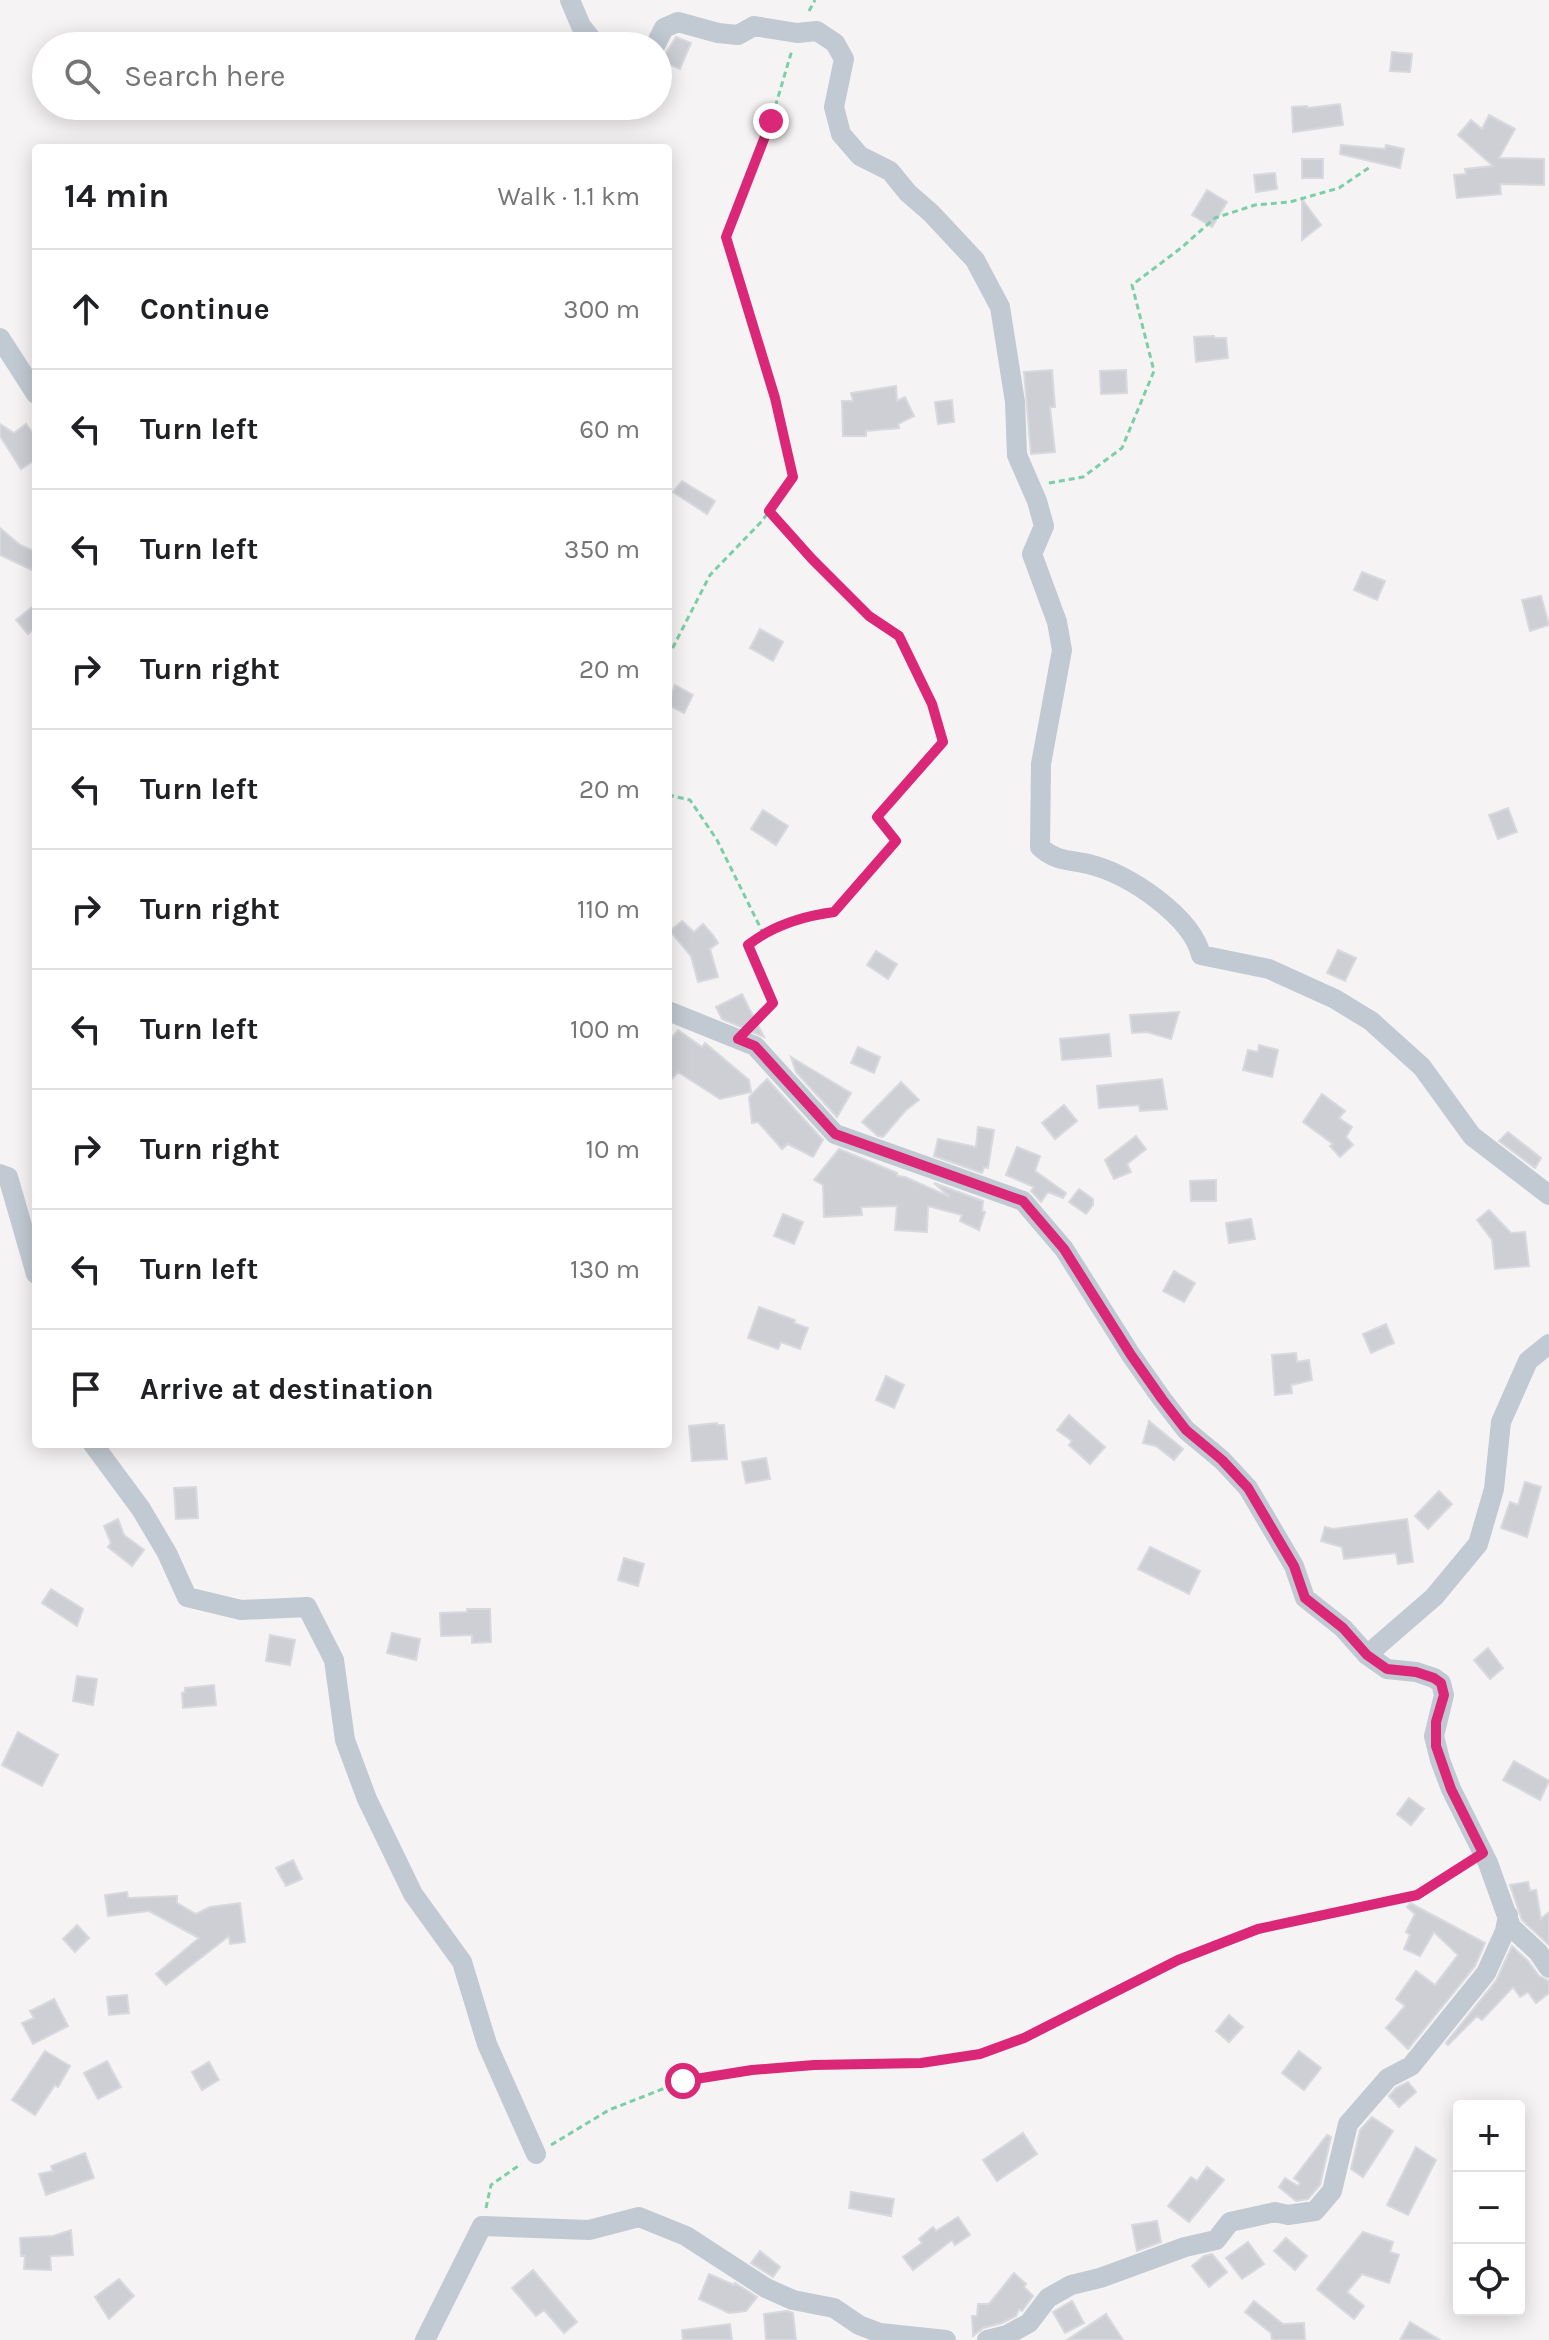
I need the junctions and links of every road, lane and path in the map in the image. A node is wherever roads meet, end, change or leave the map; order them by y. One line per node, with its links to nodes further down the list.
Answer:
1 (570, 0): 3 (street)
2 (815, 0): 5 (path)
3 (586, 32)
4 (662, 32): 5 (street)
5 (797, 33): 9 (street); 10 (path)
6 (1370, 167): 9 (path)
7 (0, 338): 8 (street)
8 (32, 388)
9 (1030, 486): 17 (street)
10 (769, 511): 11 (path); 13 (path)
11 (672, 649)
12 (672, 796): 13 (path)
13 (763, 933): 15 (path)
14 (672, 1013): 15 (street)
15 (738, 1039): 21 (street)
16 (0, 1174): 18 (street)
17 (1549, 1195)
18 (32, 1260)
19 (1549, 1344): 21 (street)
20 (96, 1448): 25 (street)
21 (1367, 1655): 22 (street)
22 (1483, 1853): 23 (street); 25 (path)
23 (1508, 1915): 24 (street); 29 (street)
24 (1549, 1968)
25 (536, 2154): 26 (path)
26 (482, 2226): 27 (street); 28 (street)
27 (425, 2340)
28 (946, 2340)
29 (987, 2340)

